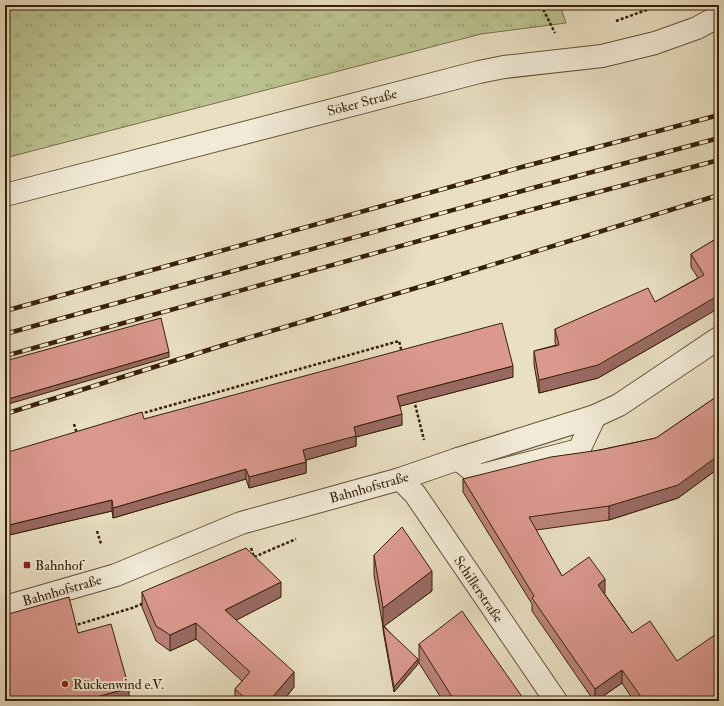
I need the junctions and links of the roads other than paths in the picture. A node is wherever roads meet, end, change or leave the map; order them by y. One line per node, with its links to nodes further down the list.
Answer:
1 (719, 16): 2 (street, Söker Straße)
2 (5, 196)
3 (719, 338): 4 (street, Bahnhofstraße)
4 (400, 479): 5 (street, Bahnhofstraße); 6 (street, Schillerstraße)
5 (5, 607)
6 (556, 701)

